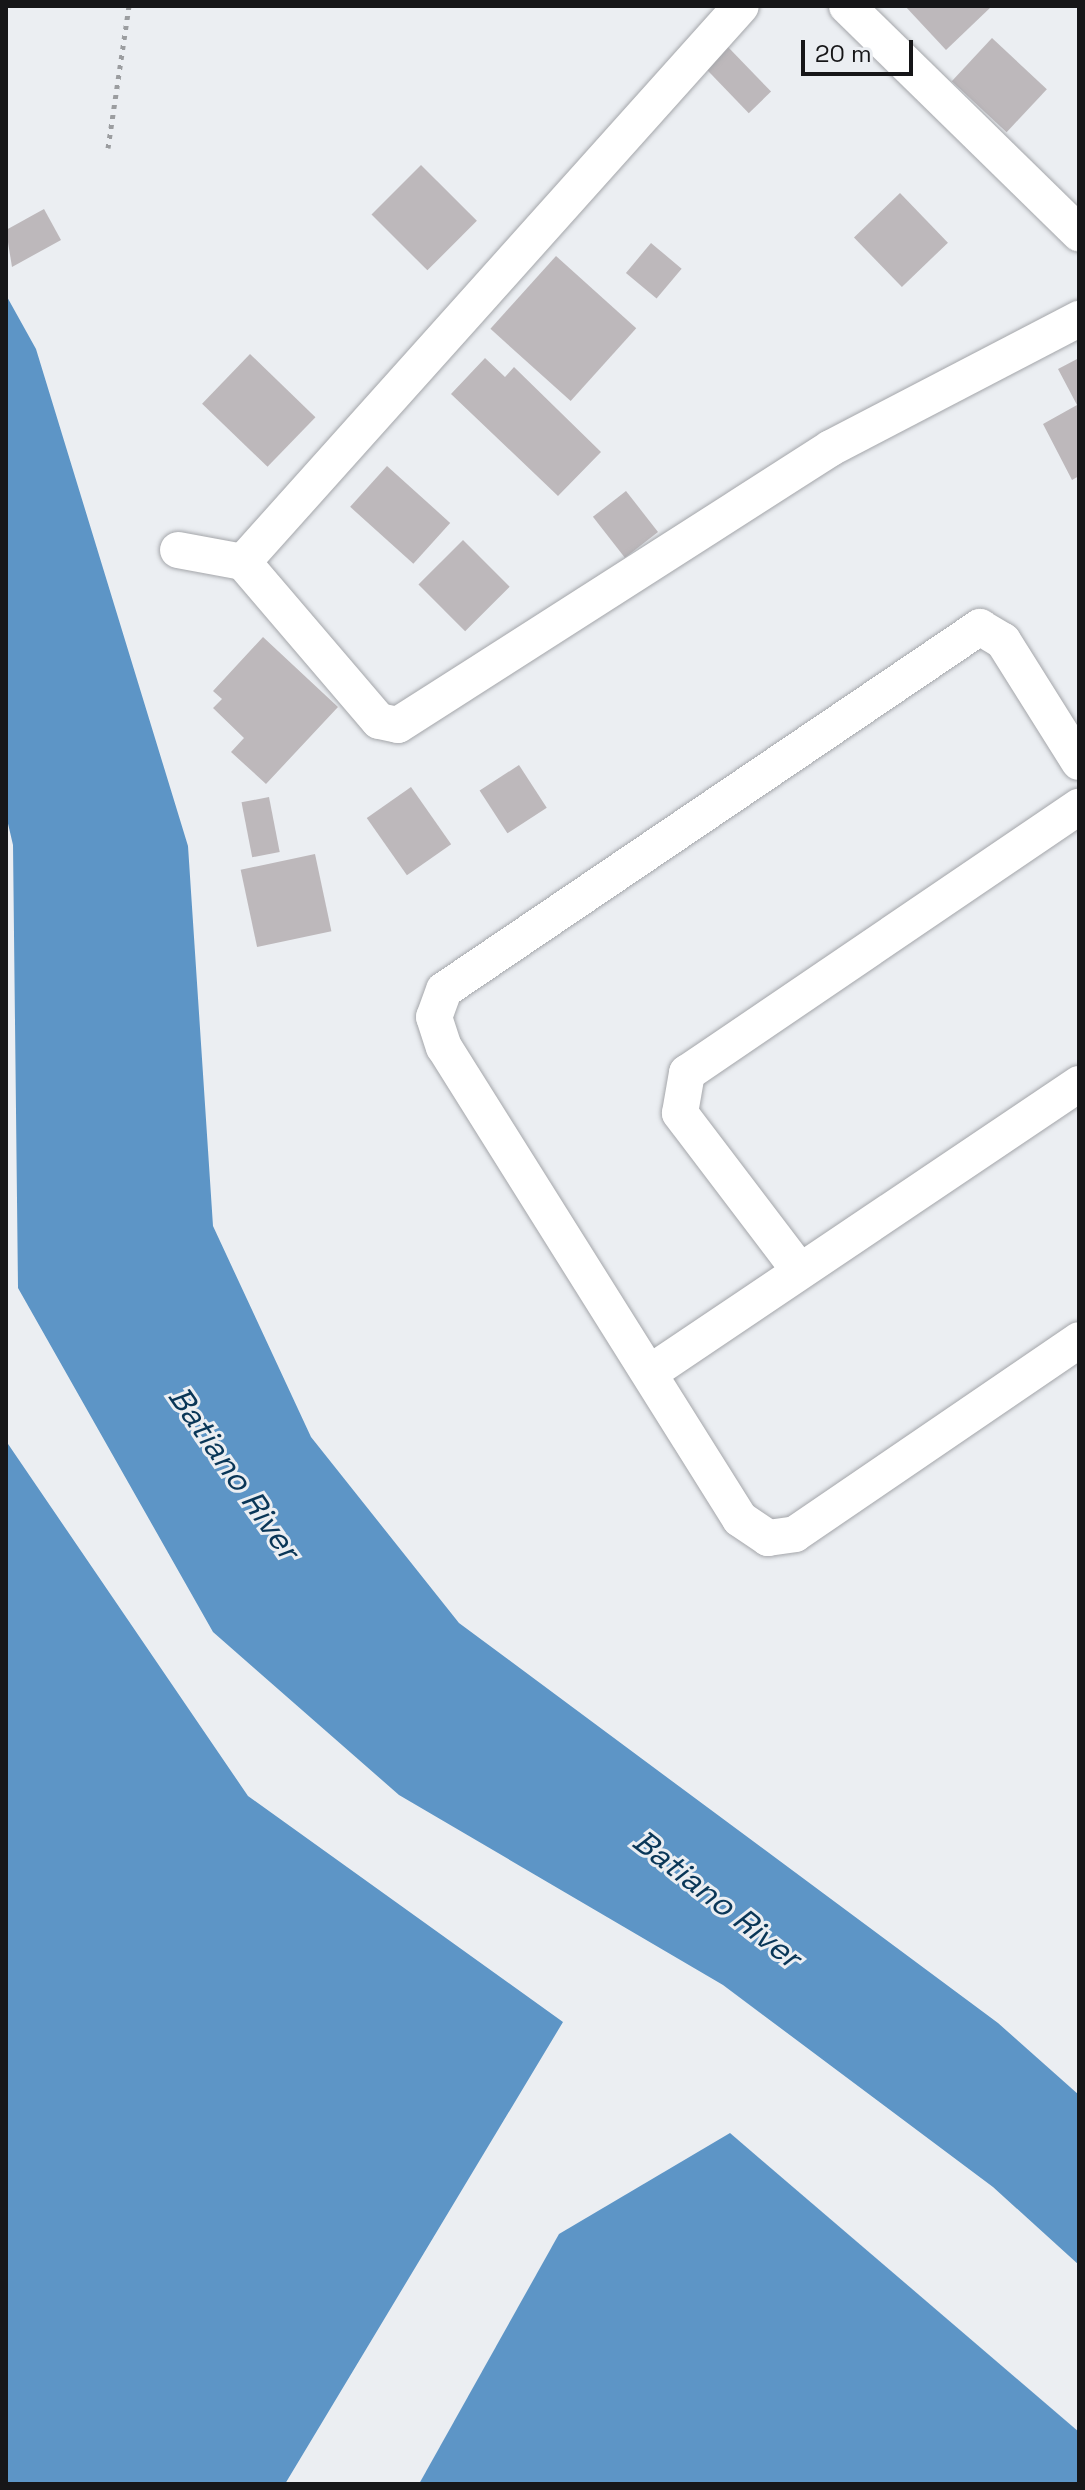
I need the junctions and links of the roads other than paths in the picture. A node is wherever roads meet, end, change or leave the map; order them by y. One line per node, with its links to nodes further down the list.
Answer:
1 (741, 6): 6 (street)
2 (847, 6): 3 (street)
3 (1079, 233)
4 (1079, 319): 6 (street)
5 (178, 550): 6 (street)
6 (243, 562)
7 (1079, 762): 12 (street)
8 (1079, 807): 10 (street)
9 (1079, 1084): 10 (street)
10 (799, 1270): 12 (street)
11 (1079, 1340): 12 (street)
12 (651, 1372)

